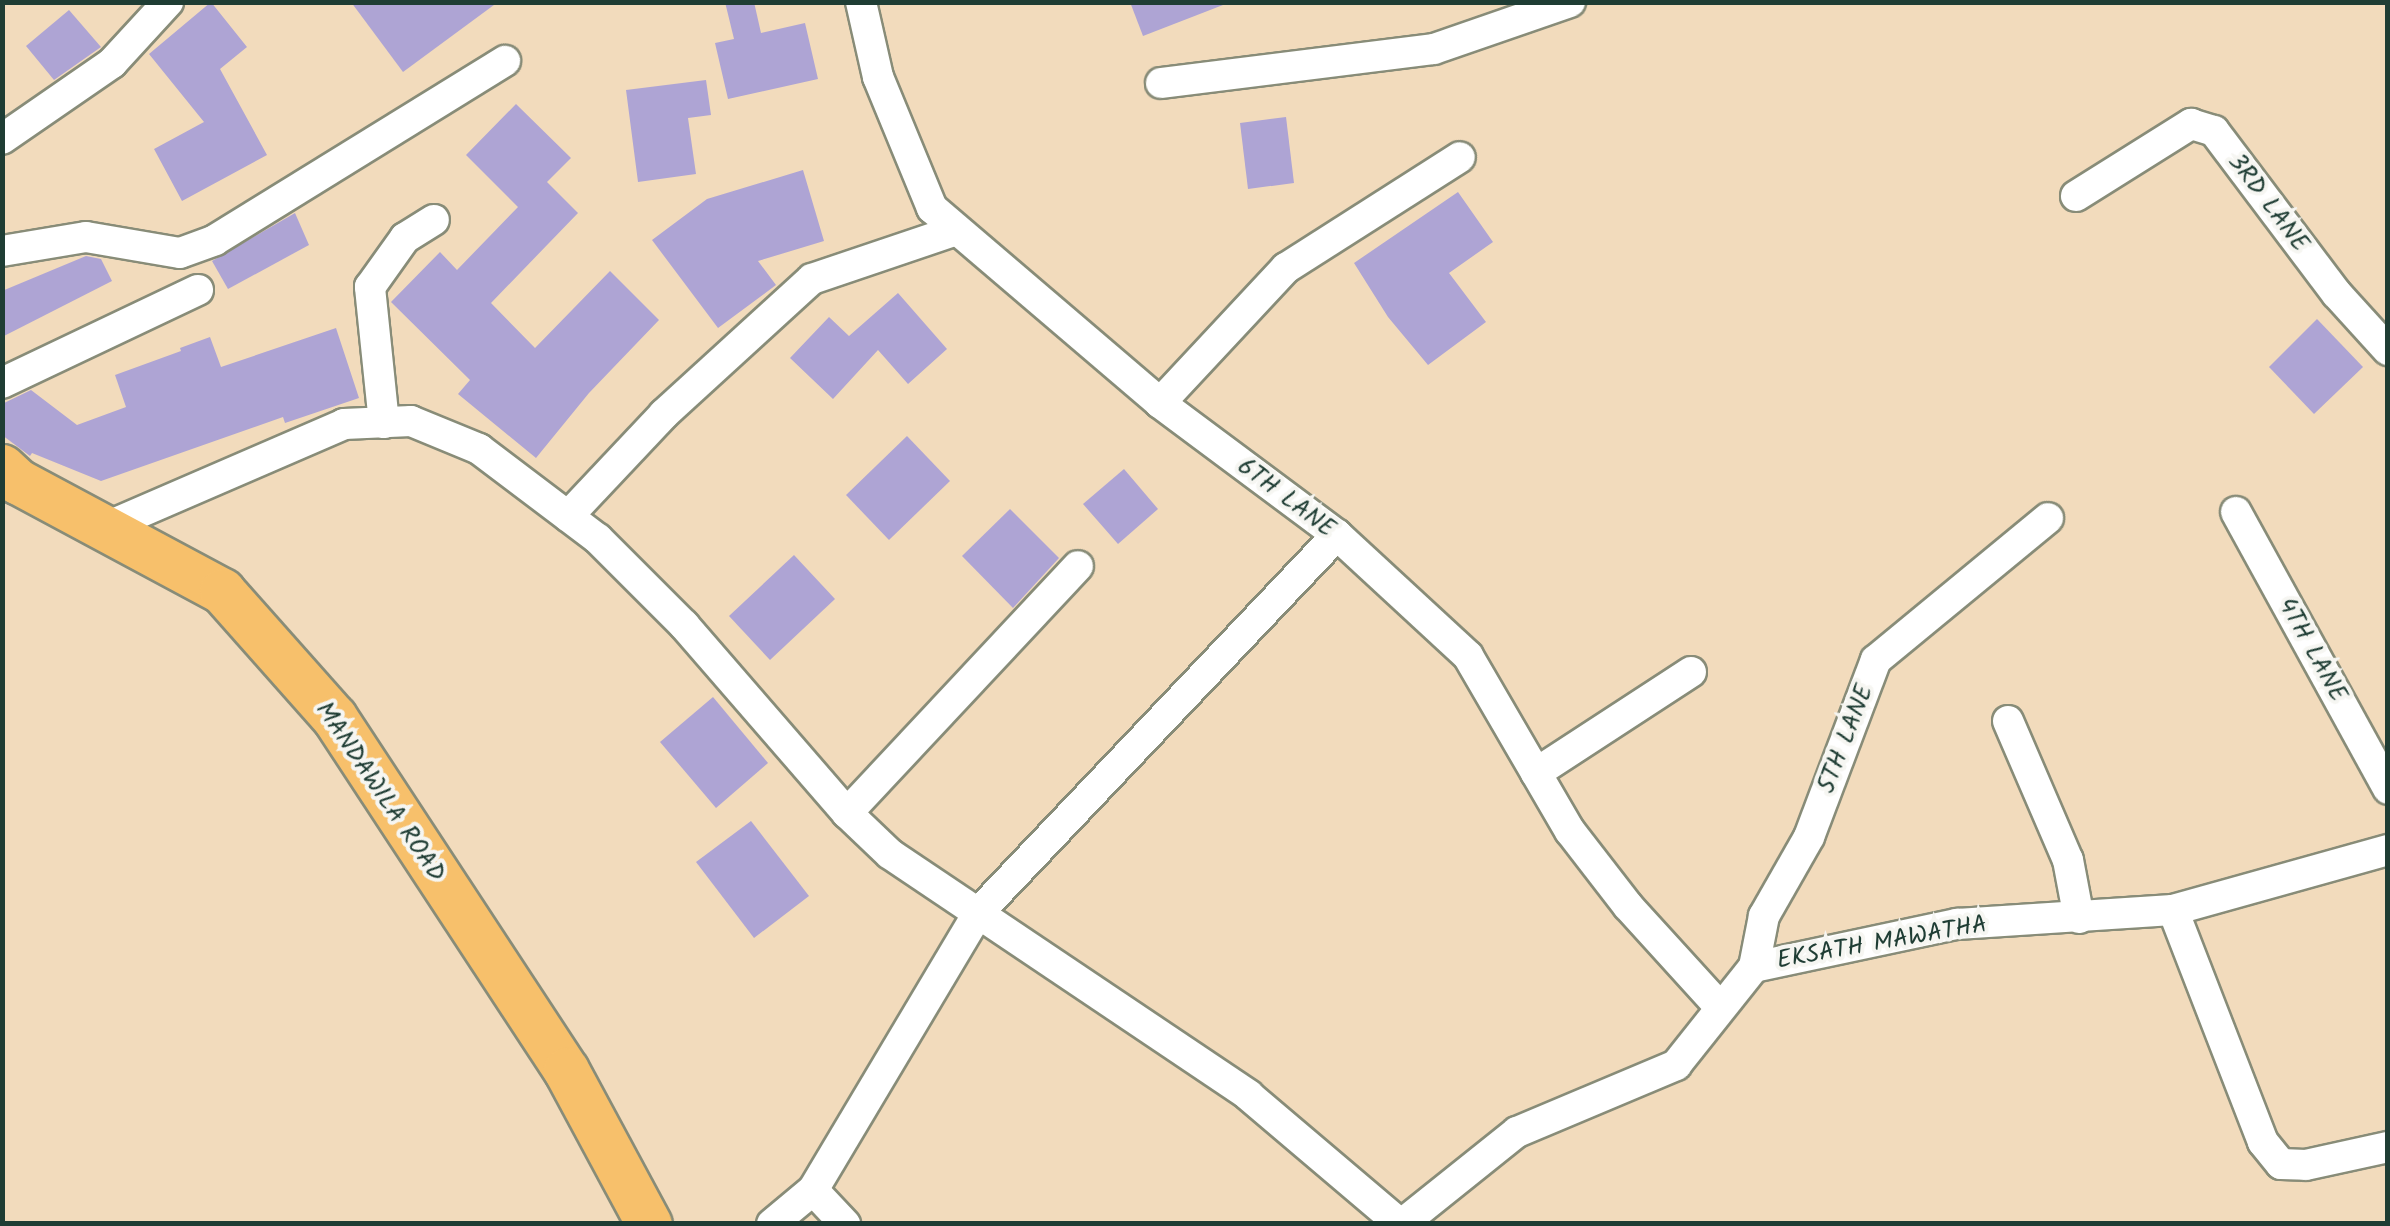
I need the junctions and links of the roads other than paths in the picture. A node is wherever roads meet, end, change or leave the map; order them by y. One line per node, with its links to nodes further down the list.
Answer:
1 (168, 2): 6 (street)
2 (861, 2): 10 (street, 6TH LANE)
3 (1570, 2): 5 (street)
4 (505, 60): 11 (street)
5 (1161, 83)
6 (2, 139)
7 (1460, 157): 15 (street)
8 (2076, 196): 13 (street, 3RD LANE)
9 (434, 220): 16 (street)
10 (954, 230): 15 (street, 6TH LANE); 19 (street)
11 (2, 252)
12 (198, 290): 14 (street)
13 (2388, 350)
14 (2, 383)
15 (1160, 403): 22 (street, 6TH LANE)
16 (384, 423): 19 (street); 21 (street)
17 (2, 467): 21 (main road, MANDAWILA ROAD)
18 (2236, 512): 27 (street, 4TH LANE)
19 (568, 516): 28 (street)
20 (2048, 518): 33 (street, 5TH LANE)
21 (104, 528): 37 (main road, MANDAWILA ROAD)
22 (1337, 536): 26 (street, 6TH LANE); 31 (street)
23 (1078, 566): 28 (street)
24 (1691, 672): 26 (street)
25 (2008, 721): 32 (street)
26 (1536, 773): 34 (street, 6TH LANE)
27 (2388, 789)
28 (847, 813): 31 (street)
29 (2388, 850): 30 (street, EKSATH MAWATHA)
30 (2172, 910): 32 (street, EKSATH MAWATHA); 35 (street)
31 (979, 912): 36 (street); 40 (street)
32 (2078, 918): 33 (street, EKSATH MAWATHA)
33 (1754, 967): 34 (street, EKSATH MAWATHA)
34 (1720, 1008): 40 (street, EKSATH MAWATHA)
35 (2388, 1147)
36 (813, 1190): 38 (street); 39 (street)
37 (649, 1224)
38 (772, 1224)
39 (845, 1224)
40 (1401, 1224)

